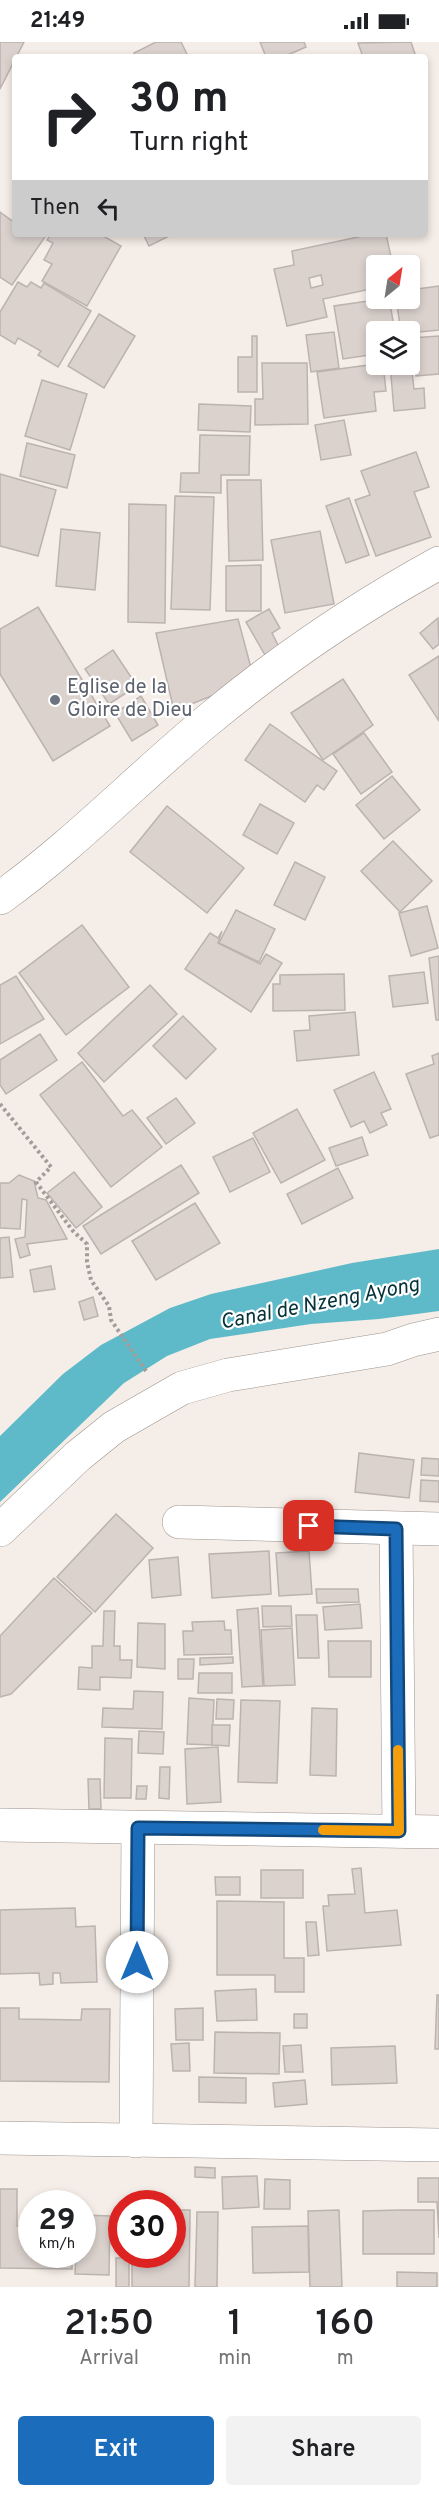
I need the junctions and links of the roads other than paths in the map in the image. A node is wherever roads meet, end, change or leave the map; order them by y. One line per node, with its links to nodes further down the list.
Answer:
1 (439, 563): 2 (street)
2 (0, 898)
3 (439, 1334): 7 (street)
4 (179, 1522): 5 (street)
5 (396, 1529): 6 (street); 10 (street)
6 (439, 1529)
7 (0, 1530)
8 (0, 1825): 9 (street)
9 (138, 1828): 10 (street); 13 (street)
10 (399, 1831): 11 (street)
11 (439, 1832)
12 (0, 2138): 13 (street)
13 (136, 2141): 14 (street)
14 (439, 2145)

